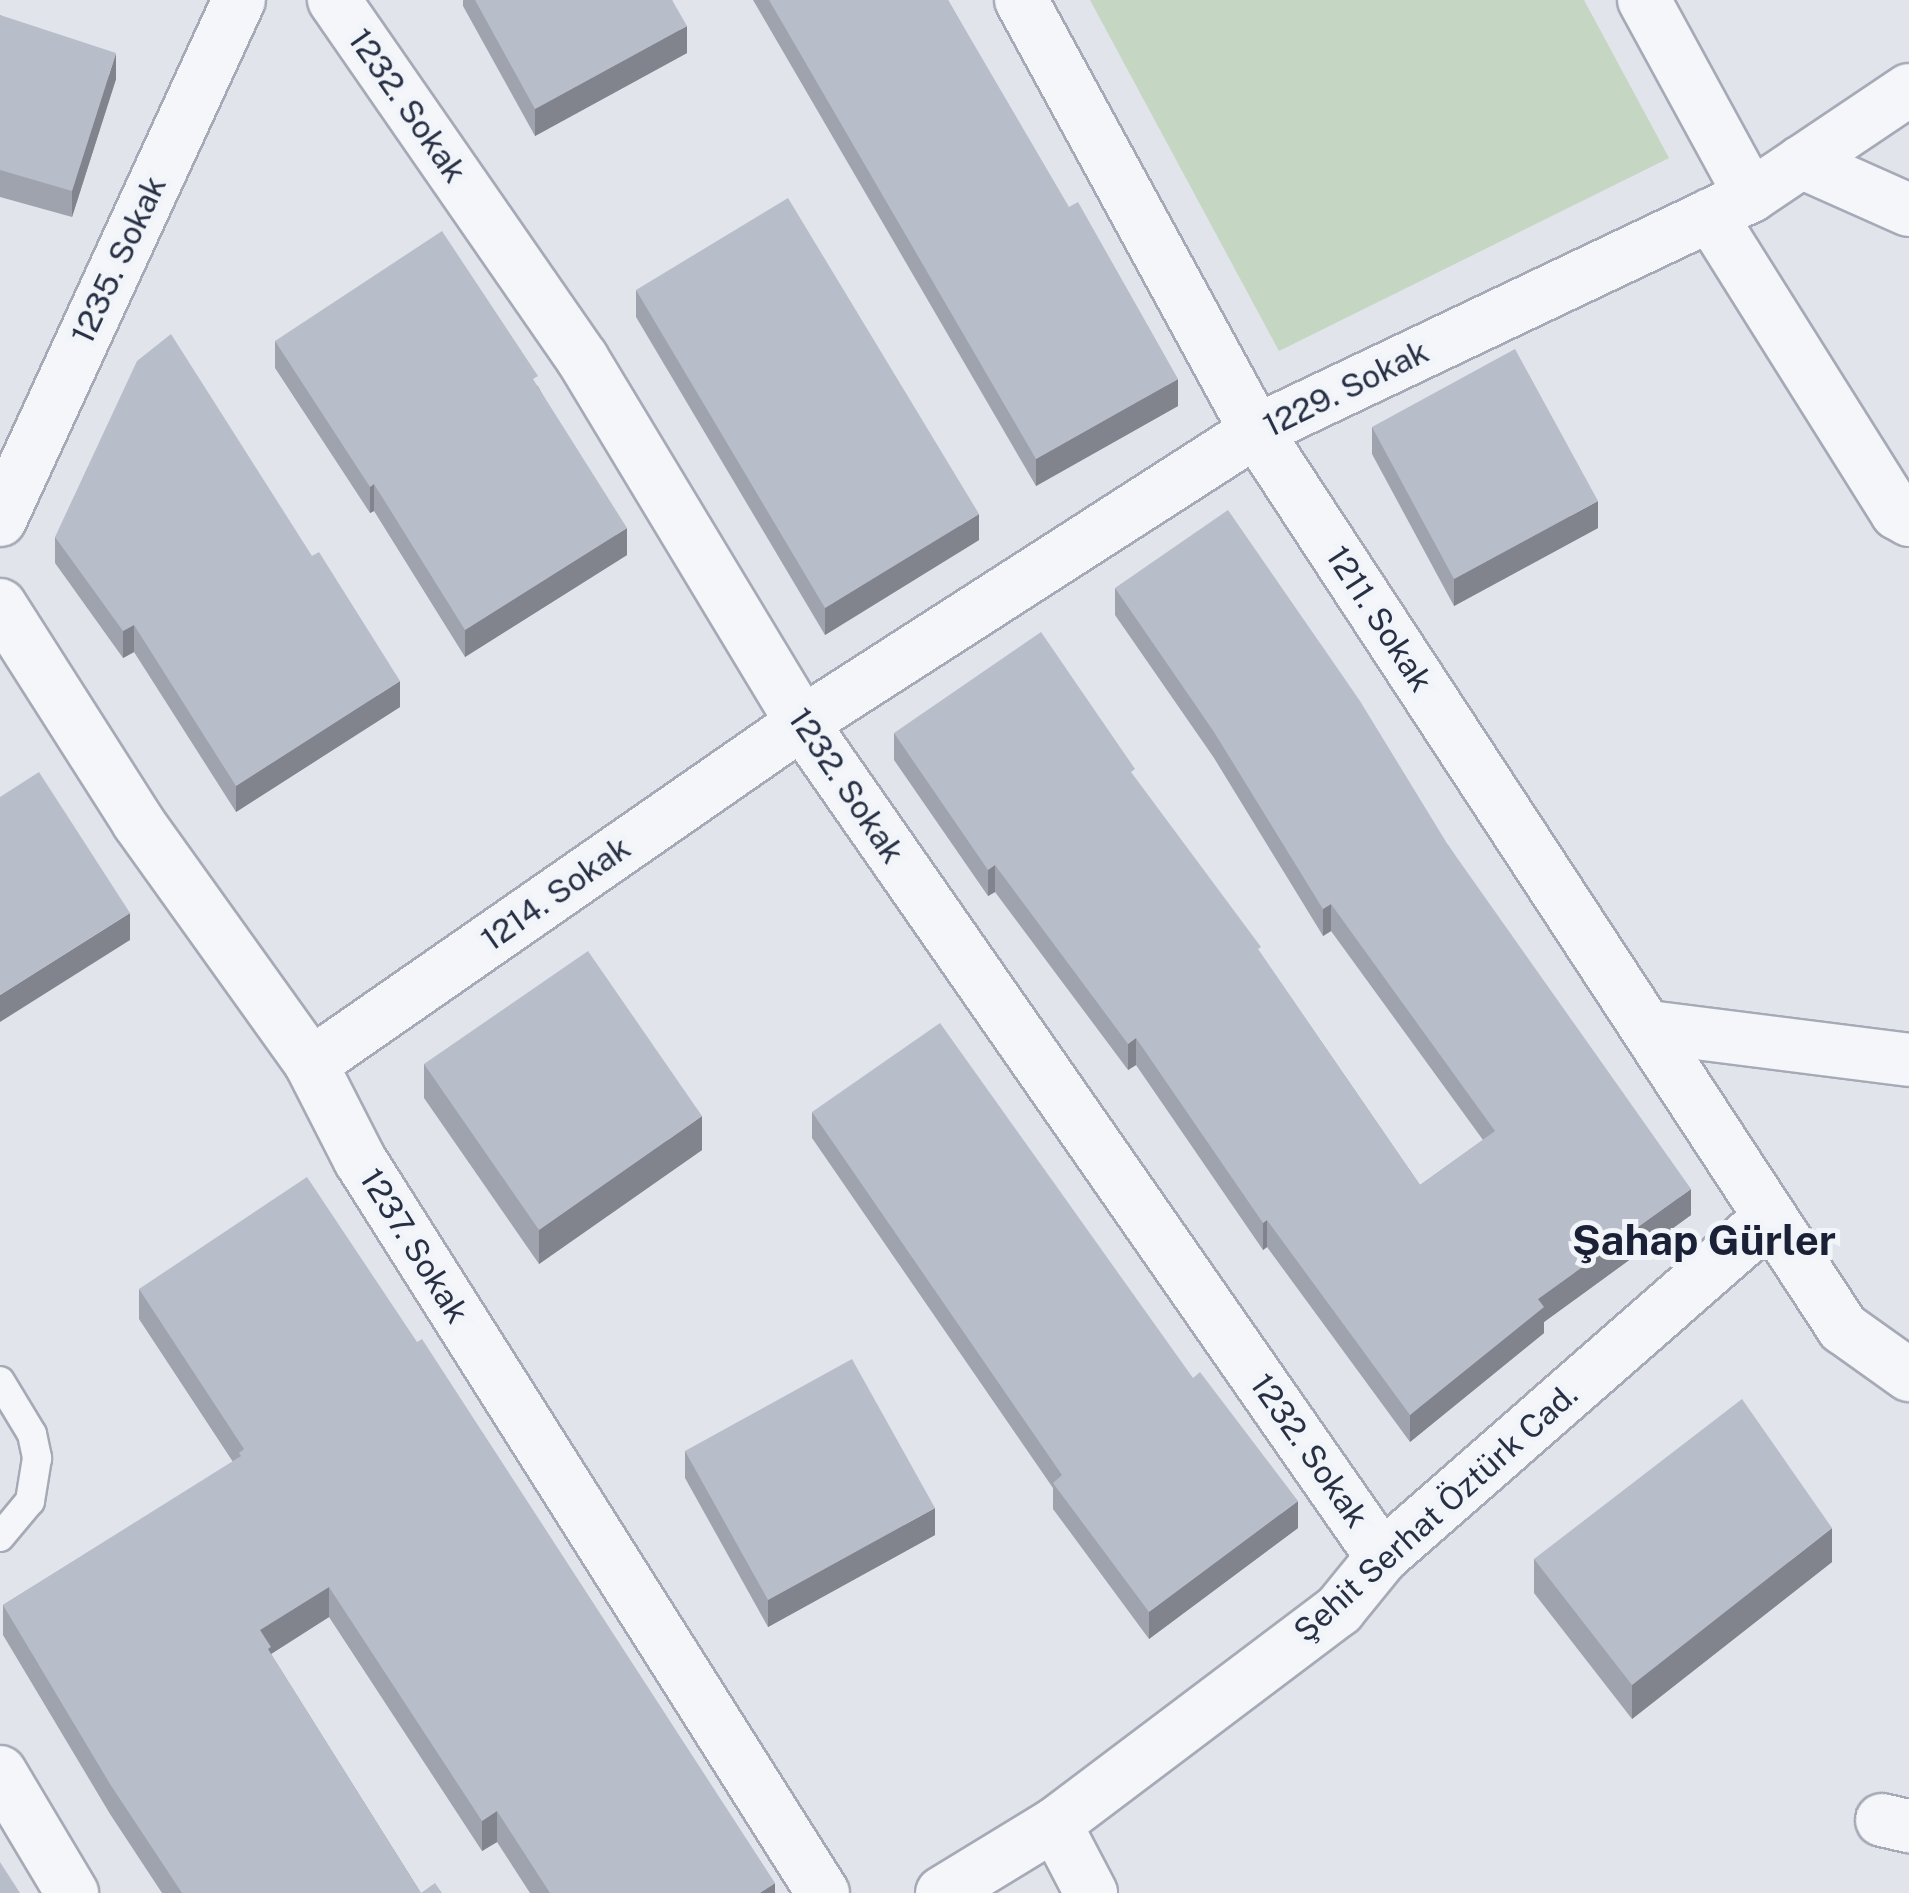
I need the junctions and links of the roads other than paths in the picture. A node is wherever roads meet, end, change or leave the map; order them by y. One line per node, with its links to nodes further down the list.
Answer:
1 (239, 0): 10 (street, 1235. Sokak)
2 (334, 0): 13 (street, 1232. Sokak)
3 (1021, 0): 9 (street, 1211. Sokak)
4 (1644, 0): 7 (street)
5 (1909, 90): 6 (street, 1229. Sokak)
6 (1801, 162): 7 (street, 1229. Sokak); 8 (street)
7 (1730, 205): 9 (street, 1229. Sokak); 11 (street)
8 (1909, 210)
9 (1256, 432): 13 (street, 1229. Sokak); 14 (street, 1211. Sokak)
10 (0, 520)
11 (1909, 520)
12 (0, 605): 16 (street, 1237. Sokak)
13 (802, 723): 16 (street, 1214. Sokak); 21 (street, 1232. Sokak)
14 (1649, 1027): 15 (street); 17 (street, 1211. Sokak)
15 (1909, 1060)
16 (311, 1064): 25 (street, 1237. Sokak)
17 (1768, 1219): 18 (street, 1211. Sokak); 21 (street, Şehit Serhat Öztürk Cad.)
18 (1909, 1374)
19 (0, 1381): 20 (lane)
20 (0, 1537)
21 (1382, 1557): 23 (street, Şehit Serhat Öztürk Cad.)
22 (0, 1772): 24 (street)
23 (1055, 1824): 26 (street, Şehit Serhat Öztürk Cad.); 27 (street)
24 (72, 1893)
25 (822, 1893)
26 (942, 1893)
27 (1091, 1893)

